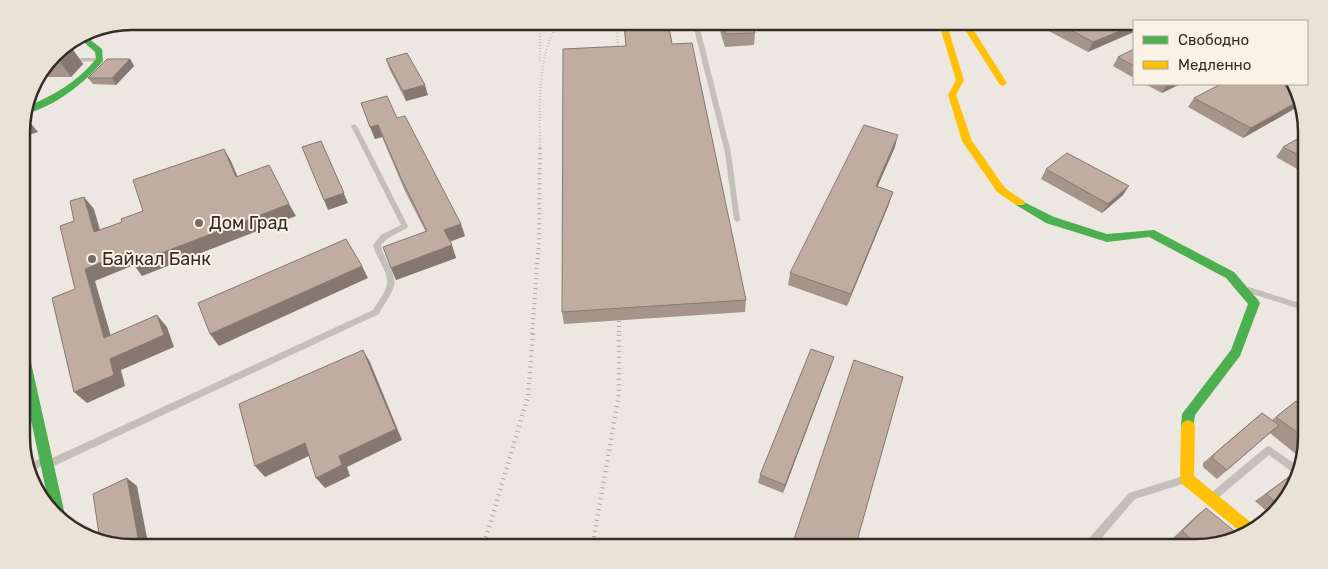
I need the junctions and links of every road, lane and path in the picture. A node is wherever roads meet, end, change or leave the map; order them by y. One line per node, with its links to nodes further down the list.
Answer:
1 (697, 30): 10 (lane)
2 (945, 30): 11 (street)
3 (969, 30): 7 (street)
4 (86, 41): 6 (street)
5 (60, 60): 6 (lane)
6 (99, 60): 8 (street)
7 (1003, 83)
8 (33, 108)
9 (354, 126): 14 (lane)
10 (737, 220)
11 (1240, 287): 12 (lane); 17 (street)
12 (1298, 305)
13 (30, 389): 14 (street)
14 (46, 462): 15 (lane); 19 (street)
15 (34, 466)
16 (1293, 468): 18 (lane)
17 (1187, 479): 18 (street); 21 (lane)
18 (1210, 499): 20 (street)
19 (56, 504)
20 (1244, 526)
21 (1094, 539)

